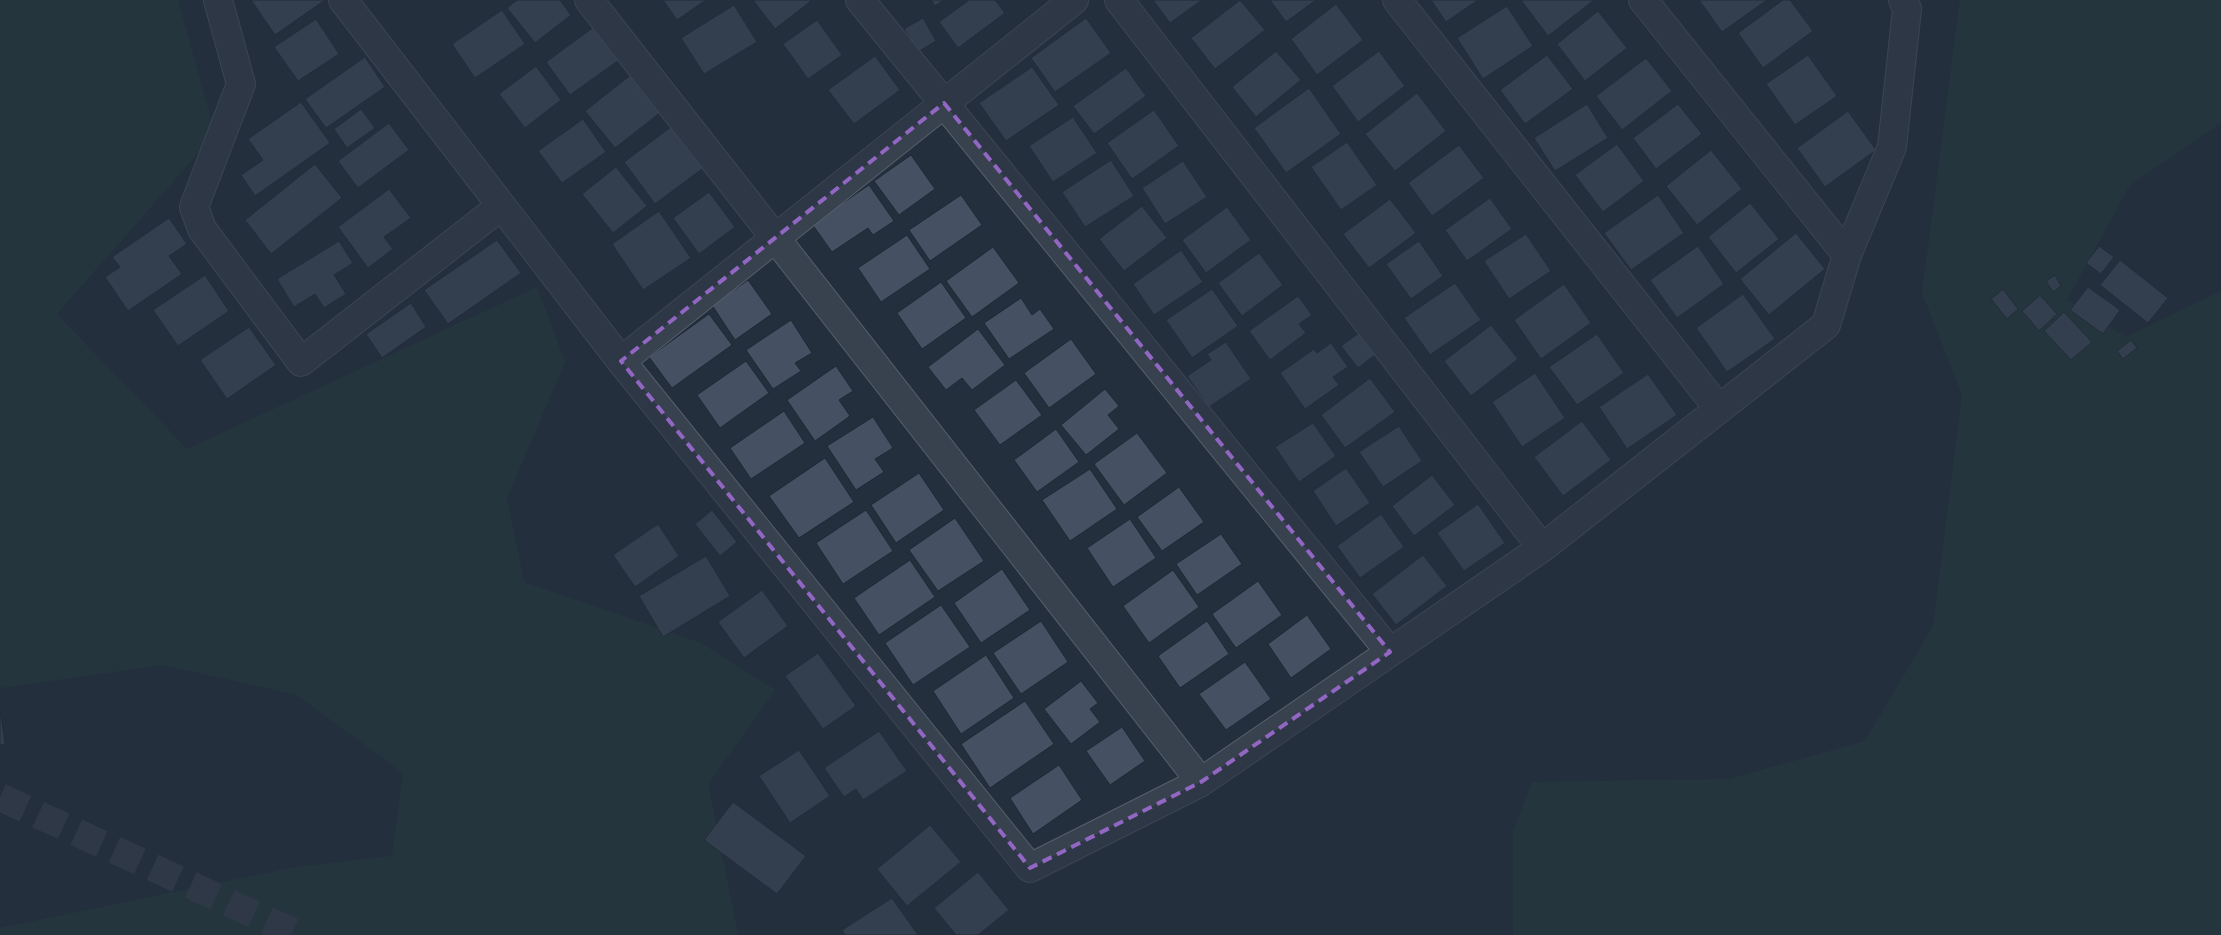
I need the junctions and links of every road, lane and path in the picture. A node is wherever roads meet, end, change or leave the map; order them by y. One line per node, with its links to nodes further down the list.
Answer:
1 (218, 0): 11 (street)
2 (343, 0): 11 (street)
3 (589, 0): 12 (street)
4 (860, 0): 10 (street)
5 (1074, 0): 10 (street)
6 (1119, 0): 16 (street)
7 (1397, 0): 15 (street)
8 (1643, 0): 13 (street)
9 (1903, 0): 13 (street)
10 (944, 103): 12 (street); 17 (street)
11 (501, 206): 14 (street)
12 (775, 238): 14 (street); 18 (street)
13 (1847, 255): 15 (street)
14 (621, 361): 18 (street)
15 (1718, 409): 16 (street)
16 (1542, 548): 17 (street)
17 (1390, 652): 18 (street)
18 (1201, 782)

